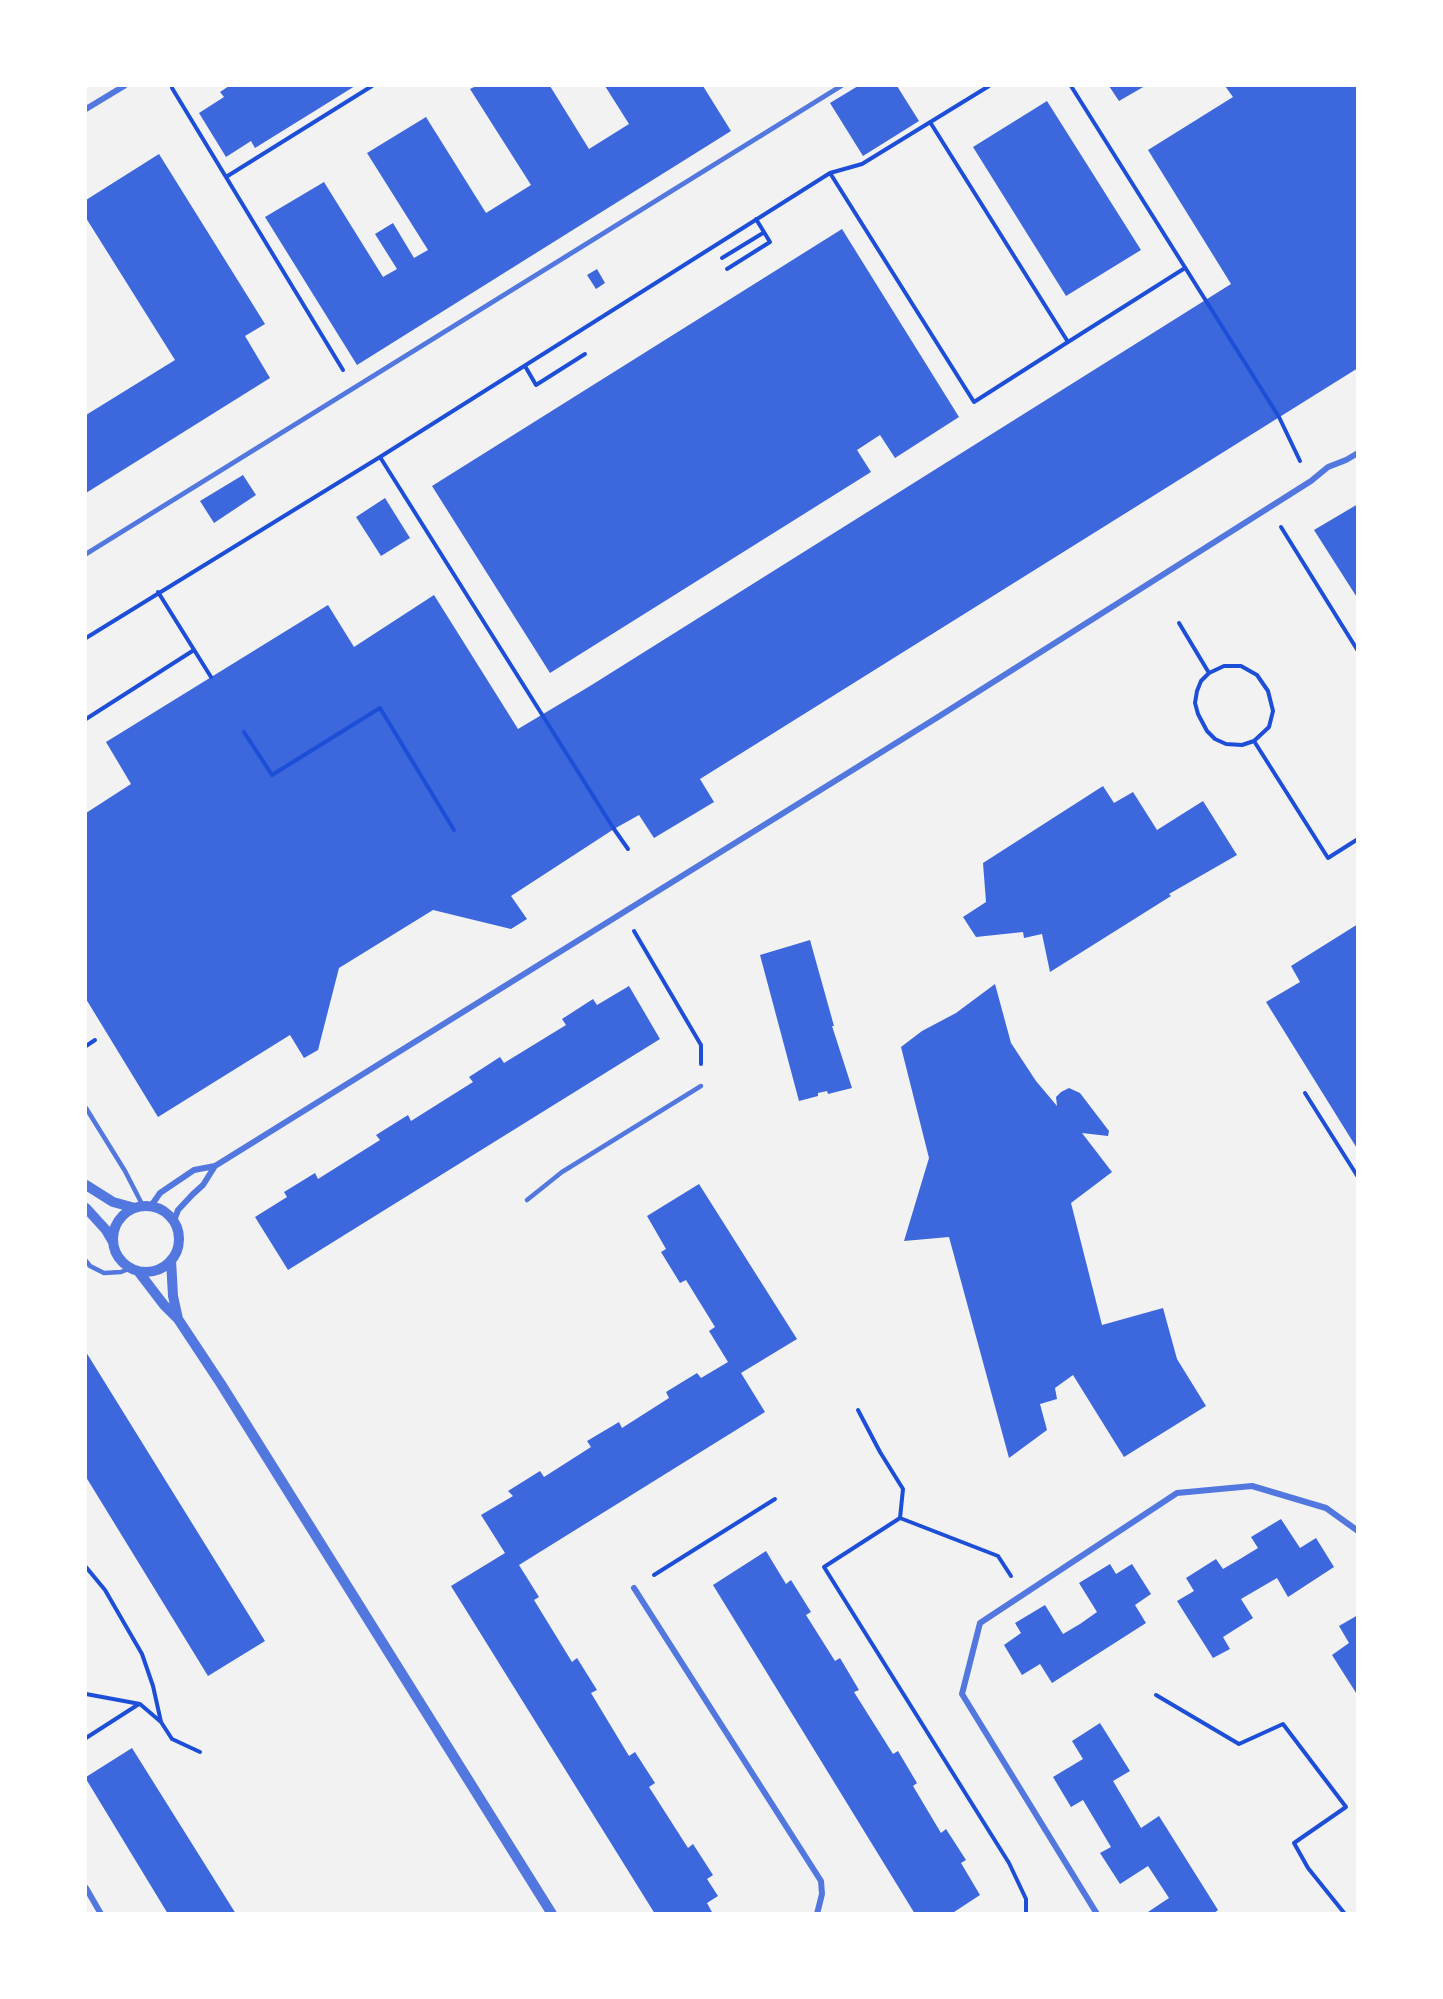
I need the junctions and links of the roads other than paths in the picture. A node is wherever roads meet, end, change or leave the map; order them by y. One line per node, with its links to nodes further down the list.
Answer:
1 (124, 86): 3 (street)
2 (841, 86): 5 (street)
3 (86, 109)
4 (1358, 453): 8 (street)
5 (86, 554)
6 (702, 1086): 10 (lane)
7 (86, 1108): 11 (lane)
8 (215, 1166): 11 (street); 13 (street)
9 (86, 1185): 11 (street)
10 (527, 1200)
11 (143, 1207): 13 (street); 14 (street)
12 (86, 1208): 14 (street)
13 (174, 1221): 15 (street)
14 (114, 1243): 17 (street)
15 (171, 1260): 17 (street); 18 (street)
16 (86, 1261): 17 (lane)
17 (135, 1270): 18 (street)
18 (178, 1319): 23 (street)
19 (1358, 1532): 25 (street)
20 (634, 1588): 24 (street)
21 (86, 1888): 22 (street)
22 (101, 1914)
23 (552, 1914)
24 (816, 1914)
25 (1097, 1914)

